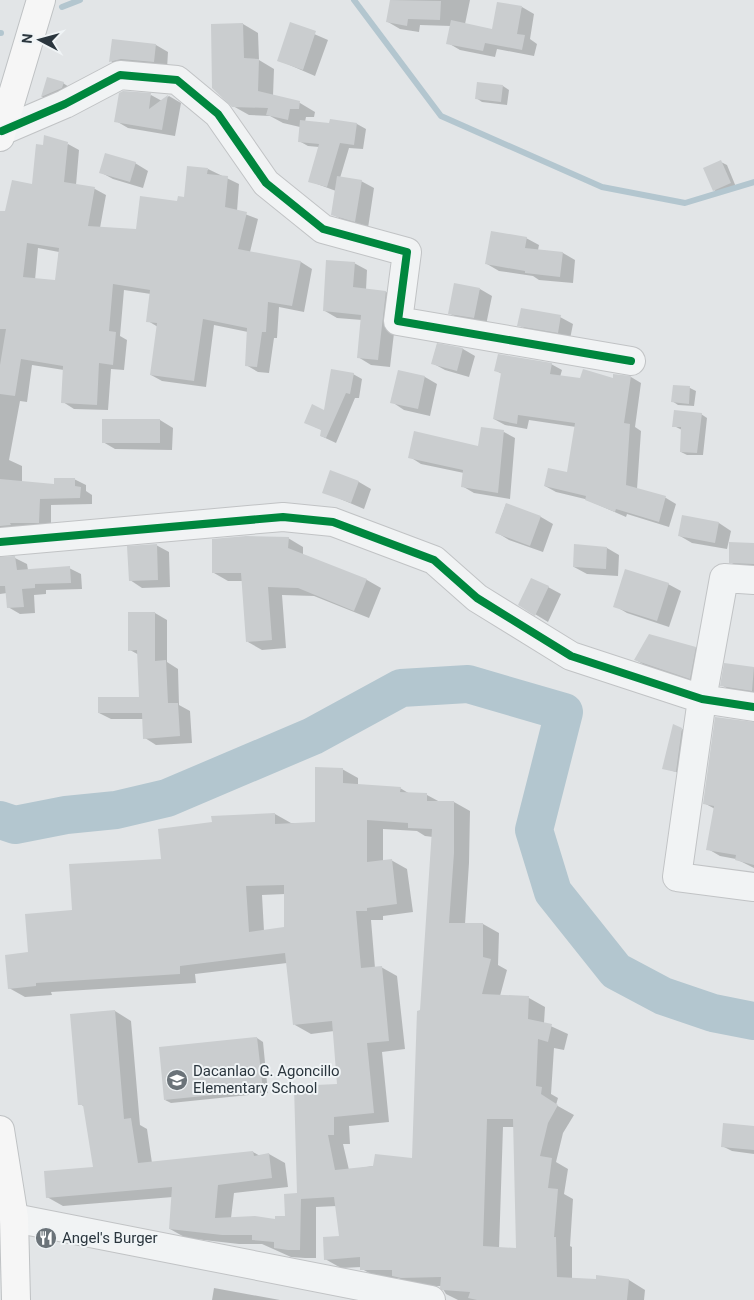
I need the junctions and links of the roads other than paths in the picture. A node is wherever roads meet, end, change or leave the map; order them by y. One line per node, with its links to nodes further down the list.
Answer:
1 (41, 0): 2 (main road)
2 (1, 134): 3 (street)
3 (631, 361)
4 (0, 542): 6 (street)
5 (754, 580): 6 (street)
6 (702, 699): 7 (street); 8 (street)
7 (754, 707)
8 (754, 887)
9 (0, 1130): 10 (main road)
10 (14, 1218): 11 (street); 12 (main road)
11 (418, 1299)
12 (16, 1300)

